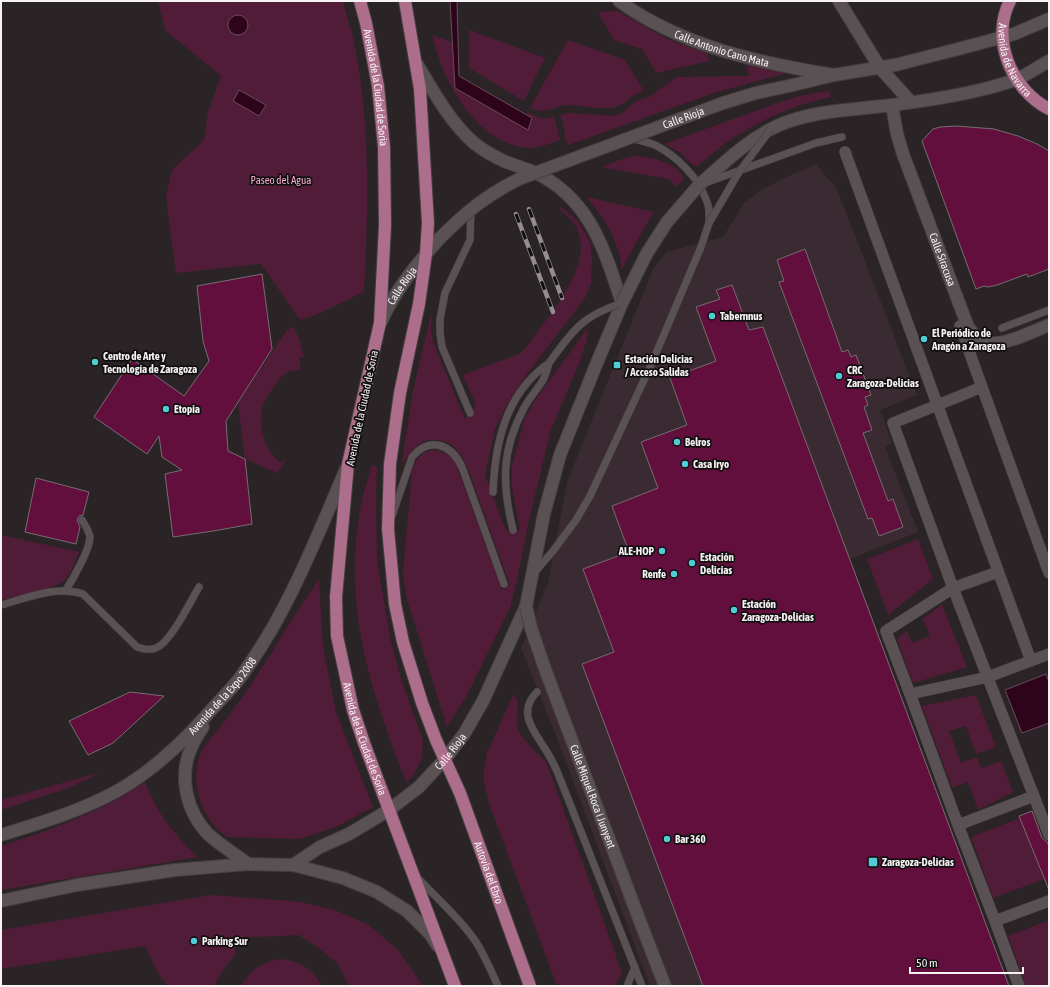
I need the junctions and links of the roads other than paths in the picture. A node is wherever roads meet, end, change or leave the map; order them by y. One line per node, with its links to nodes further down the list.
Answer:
1 (360, 1): 28 (main road, Avenida de la Ciudad de Soria)
2 (405, 1): 9 (main road)
3 (619, 1): 11 (main road, Calle Antonio Cano Mata)
4 (839, 1): 10 (main road)
5 (1010, 1): 7 (main road, Avenida de Navarra)
6 (1049, 19): 7 (main road, Calle Rioja)
7 (1002, 38): 10 (main road, Calle Rioja); 12 (main road, Avenida de Navarra)
8 (1049, 61): 12 (main road, Calle Rioja)
9 (416, 64): 20 (main road, bridge); 25 (main road)
10 (880, 68): 11 (main road, Calle Rioja); 13 (main road)
11 (834, 75): 17 (main road, Calle Rioja, bridge)
12 (1017, 79): 13 (main road, Calle Rioja); 15 (main road, Avenida de Navarra)
13 (911, 102): 14 (main road, Calle Rioja)
14 (892, 105): 16 (main road, Calle Rioja); 29 (main road, Calle Siracusa)
15 (1049, 109)
16 (771, 129): 21 (lane, bridge); 22 (main road, Calle Rioja, bridge)
17 (629, 137): 20 (main road, Calle Rioja, bridge); 22 (lane)
18 (842, 137): 21 (lane)
19 (845, 152): 34 (street)
20 (534, 172): 23 (main road, Calle Rioja, bridge); 26 (main road)
21 (739, 172): 22 (lane); 24 (lane, bridge)
22 (699, 185): 24 (lane, bridge); 26 (main road, Calle Rioja, bridge)
23 (471, 208): 25 (main road, Calle Rioja, bridge); 35 (lane)
24 (709, 223): 43 (lane, bridge)
25 (426, 254): 28 (main road, Calle Rioja); 39 (main road)
26 (622, 303): 32 (lane, bridge); 43 (main road, Calle Rioja, bridge)
27 (1049, 310): 31 (lane)
28 (380, 323): 36 (main road, Avenida de la Ciudad de Soria)
29 (1049, 325)
30 (960, 326): 33 (street)
31 (1002, 328)
32 (549, 363): 37 (lane); 40 (lane)
33 (982, 387): 34 (street); 42 (street)
34 (937, 404): 41 (street); 46 (street)
35 (470, 412)
36 (348, 464): 55 (main road, Avenida de la Expo 2008); 58 (main road, Avenida de la Ciudad de Soria)
37 (493, 492)
38 (82, 520): 47 (lane)
39 (388, 529): 44 (lane); 56 (main road)
40 (513, 530)
41 (998, 572): 46 (street); 51 (street)
42 (1049, 573)
43 (532, 575): 49 (main road, Calle Rioja, bridge)
44 (504, 584)
45 (199, 587): 47 (lane)
46 (953, 588): 52 (street); 54 (street)
47 (66, 590): 48 (lane)
48 (1, 605)
49 (526, 606): 56 (main road, Calle Rioja); 75 (main road, Calle Miquel Roca i Junyent, bridge)
50 (1049, 654): 51 (street)
51 (1031, 661): 52 (street)
52 (988, 677): 54 (street); 57 (street)
53 (537, 692): 69 (lane)
54 (910, 694): 59 (street)
55 (194, 734): 60 (main road, Avenida de la Expo 2008); 62 (main road)
56 (445, 759): 58 (main road, Calle Rioja); 72 (main road, Autovía del Ebro)
57 (1034, 796): 59 (street); 61 (street)
58 (389, 810): 63 (main road, Calle Rioja); 64 (main road)
59 (958, 825): 67 (street)
60 (1, 835)
61 (1049, 835)
62 (248, 864): 63 (main road); 65 (main road)
63 (293, 866): 68 (main road)
64 (412, 872): 68 (main road); 71 (lane)
65 (1, 901)
66 (1049, 901): 67 (street)
67 (995, 921): 76 (street)
68 (444, 956): 70 (main road)
69 (635, 967): 73 (lane); 74 (lane)
70 (455, 986)
71 (498, 986)
72 (530, 986)
73 (627, 986)
74 (642, 986)
75 (664, 986)
76 (1019, 986)

